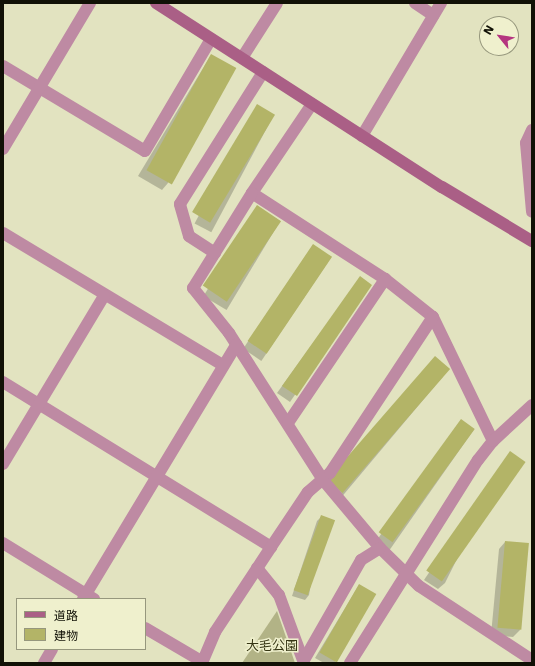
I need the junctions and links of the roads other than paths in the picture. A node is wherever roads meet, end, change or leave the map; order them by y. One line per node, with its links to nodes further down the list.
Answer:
1 (90, 3): 11 (street)
2 (156, 3): 7 (street)
3 (277, 3): 8 (street)
4 (415, 3): 6 (street)
5 (441, 3): 6 (street)
6 (433, 16): 14 (street)
7 (211, 39): 8 (street); 11 (street)
8 (242, 58): 10 (street)
9 (3, 66): 11 (street)
10 (263, 72): 12 (street); 20 (street)
11 (40, 88): 15 (street)
12 (312, 104): 14 (street); 16 (street)
13 (532, 130): 17 (street)
14 (362, 136): 19 (street)
15 (3, 149)
16 (252, 193): 20 (street); 21 (street)
17 (532, 212)
18 (3, 233): 22 (street)
19 (532, 241)
20 (215, 253): 24 (street)
21 (385, 279): 23 (street); 29 (street)
22 (104, 296): 25 (street); 27 (street)
23 (433, 317): 30 (street); 33 (street)
24 (236, 345): 25 (street); 29 (street)
25 (223, 365): 32 (street)
26 (3, 382): 27 (street)
27 (39, 403): 31 (street); 32 (street)
28 (532, 405): 30 (street)
29 (288, 423): 33 (street)
30 (493, 441): 38 (street)
31 (3, 464)
32 (157, 476): 35 (street); 39 (street)
33 (323, 480): 35 (street); 36 (street)
34 (3, 544): 39 (street)
35 (270, 547): 37 (street)
36 (380, 548): 38 (street); 44 (street)
37 (257, 568): 43 (street); 44 (street)
38 (406, 575): 42 (street); 46 (street)
39 (87, 598)
40 (146, 629): 43 (street)
41 (51, 650): 45 (street)
42 (532, 660)
43 (202, 662)
44 (304, 662)
45 (44, 663)
46 (350, 663)

